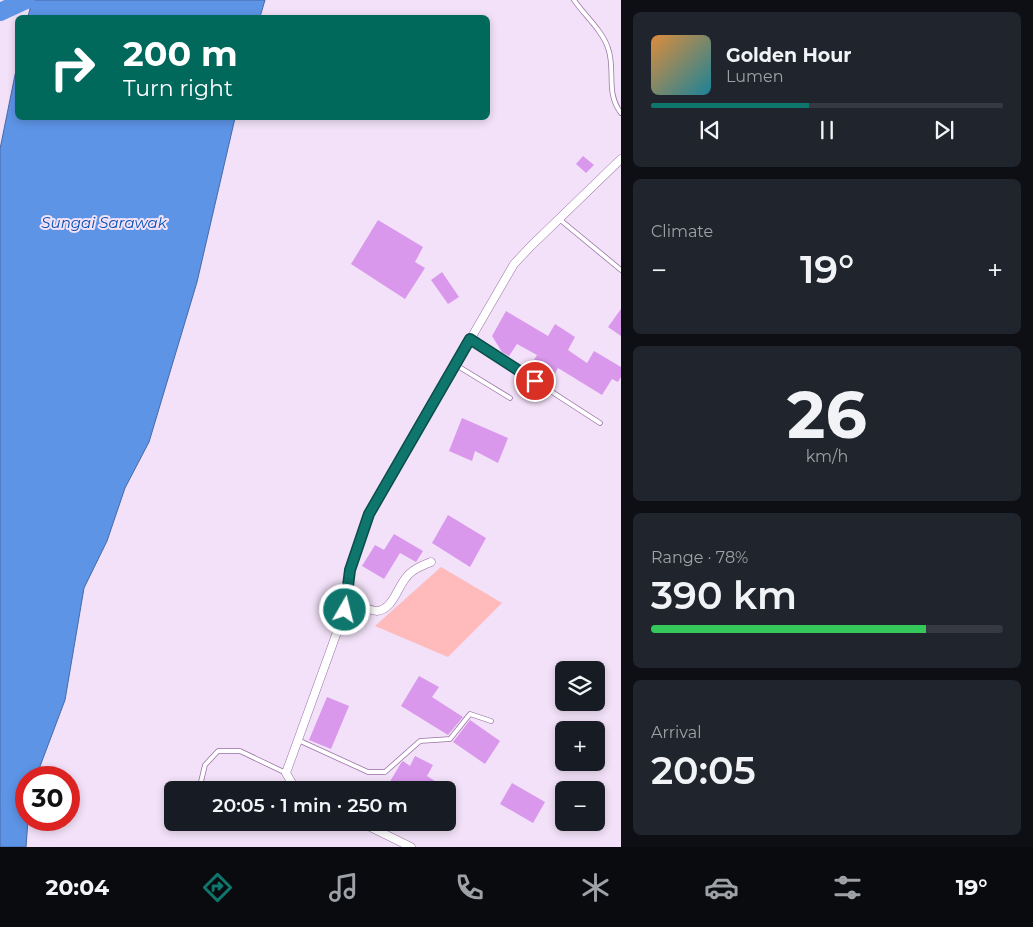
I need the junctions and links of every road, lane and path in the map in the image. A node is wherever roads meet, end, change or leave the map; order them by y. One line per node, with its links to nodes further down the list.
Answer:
1 (574, 0): 2 (lane)
2 (620, 112)
3 (620, 159): 4 (street)
4 (558, 218): 5 (lane); 6 (street)
5 (620, 270)
6 (470, 339): 7 (street); 9 (lane)
7 (456, 365): 8 (lane); 11 (street)
8 (510, 398)
9 (600, 423)
10 (431, 562): 11 (street)
11 (347, 599): 13 (street)
12 (491, 721): 13 (lane)
13 (298, 740): 14 (street)
14 (286, 774): 15 (lane); 16 (street)
15 (201, 781)
16 (290, 781)
17 (378, 831): 18 (street)
18 (411, 847)

